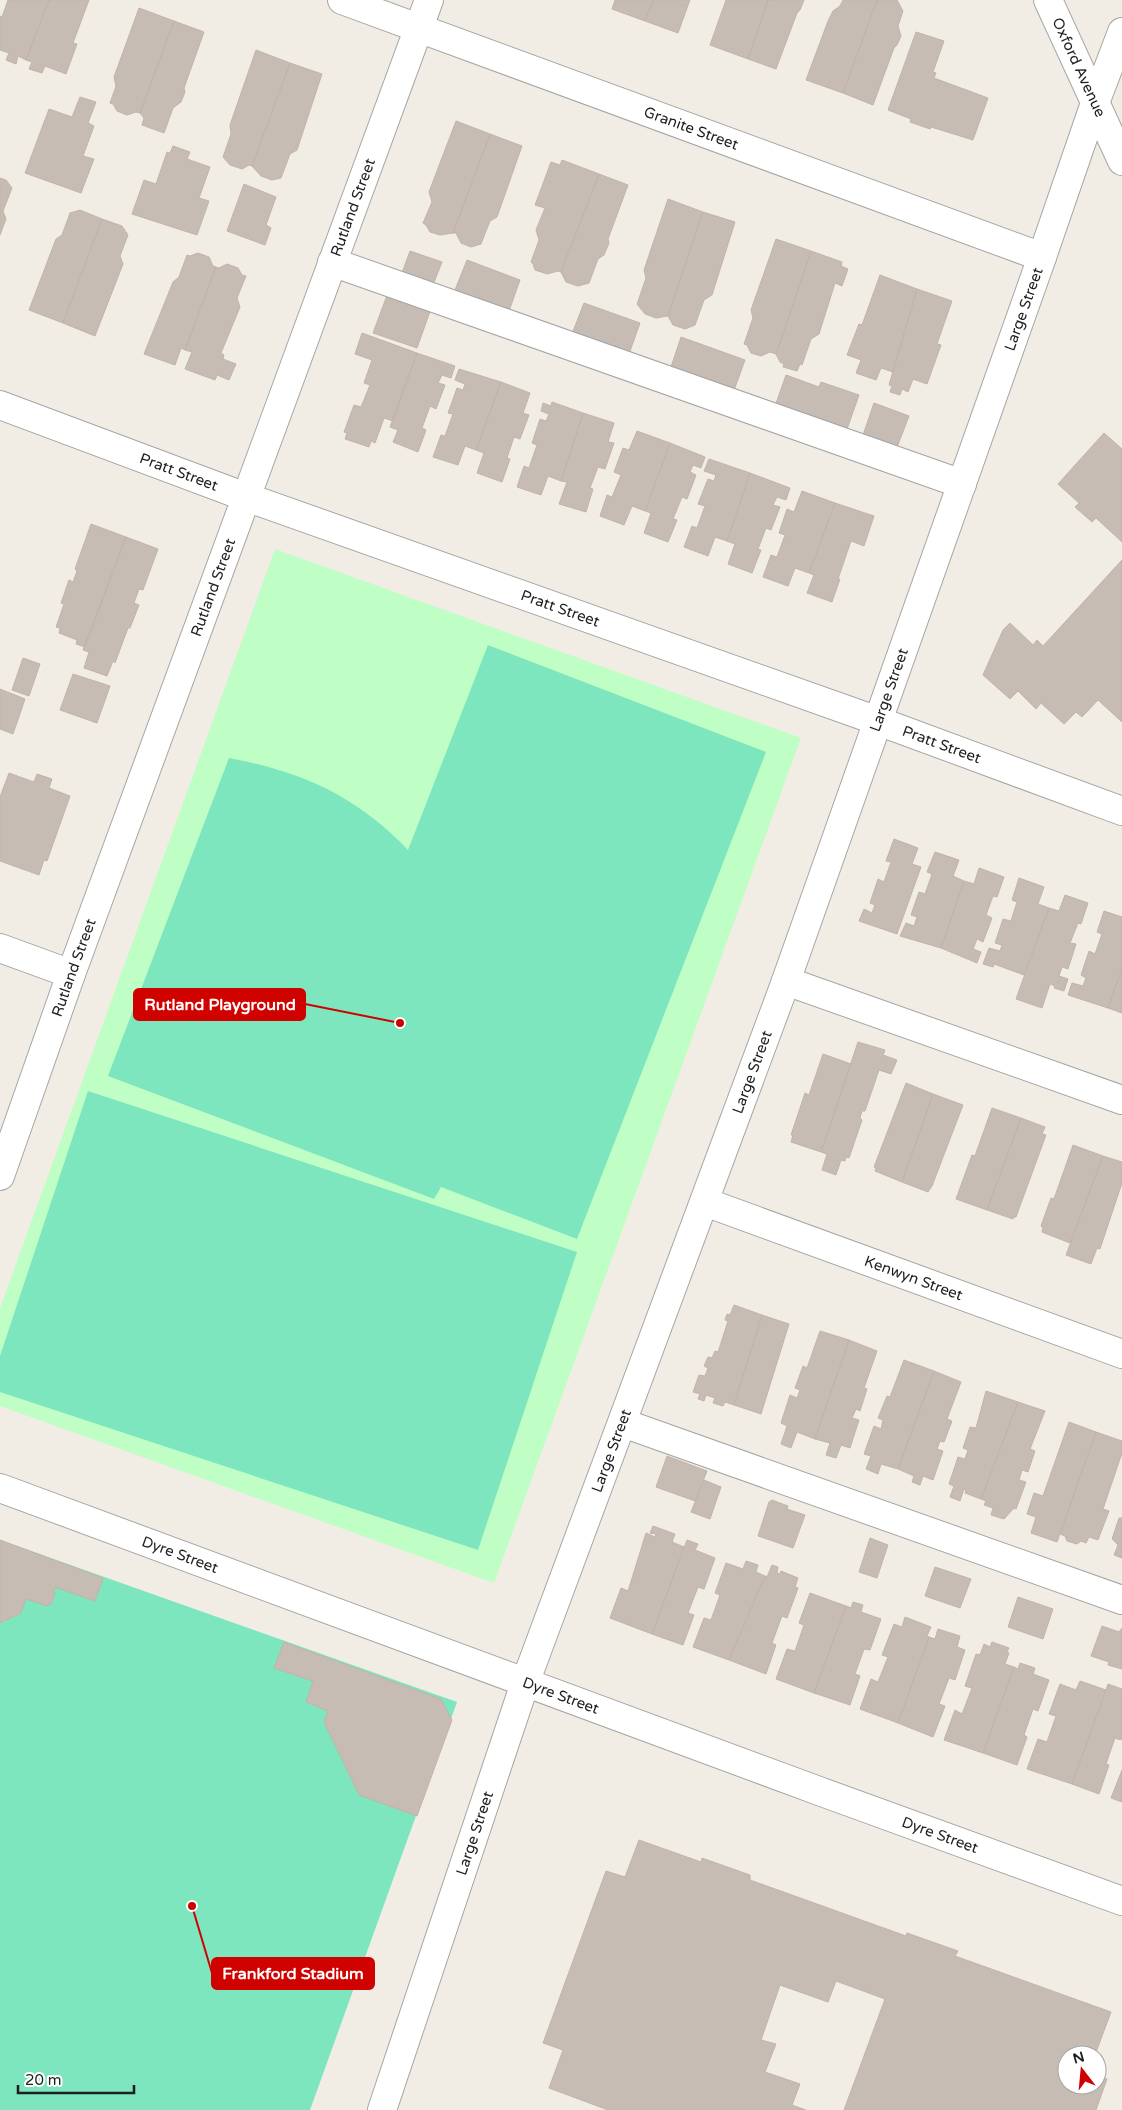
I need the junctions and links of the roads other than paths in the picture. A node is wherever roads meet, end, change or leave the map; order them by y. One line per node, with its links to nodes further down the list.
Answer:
1 (342, 0): 4 (street, Granite Street)
2 (429, 0): 4 (street, Rutland Street)
3 (1048, 0): 6 (street, Oxford Avenue)
4 (419, 28): 8 (street, Granite Street); 9 (street, Rutland Street)
5 (1122, 32): 6 (street, Large Street)
6 (1094, 103): 7 (street, Oxford Avenue); 8 (street, Large Street)
7 (1122, 161)
8 (1042, 257): 11 (street, Large Street)
9 (332, 262): 11 (street); 12 (street, Rutland Street)
10 (0, 405): 12 (street, Pratt Street)
11 (962, 484): 13 (street, Large Street)
12 (246, 497): 13 (street, Pratt Street); 16 (street, Rutland Street)
13 (878, 721): 14 (street, Pratt Street); 17 (street, Large Street)
14 (1122, 811)
15 (0, 948): 16 (street)
16 (71, 974): 19 (street, Rutland Street)
17 (786, 981): 18 (street); 20 (street, Large Street)
18 (1122, 1100)
19 (0, 1176)
20 (705, 1202): 21 (street, Kenwyn Street); 22 (street, Large Street)
21 (1122, 1354)
22 (623, 1423): 24 (street); 25 (street, Large Street)
23 (0, 1488): 25 (street, Dyre Street)
24 (1122, 1600)
25 (525, 1683): 26 (street, Dyre Street); 27 (street, Large Street)
26 (1122, 1901)
27 (382, 2110)

